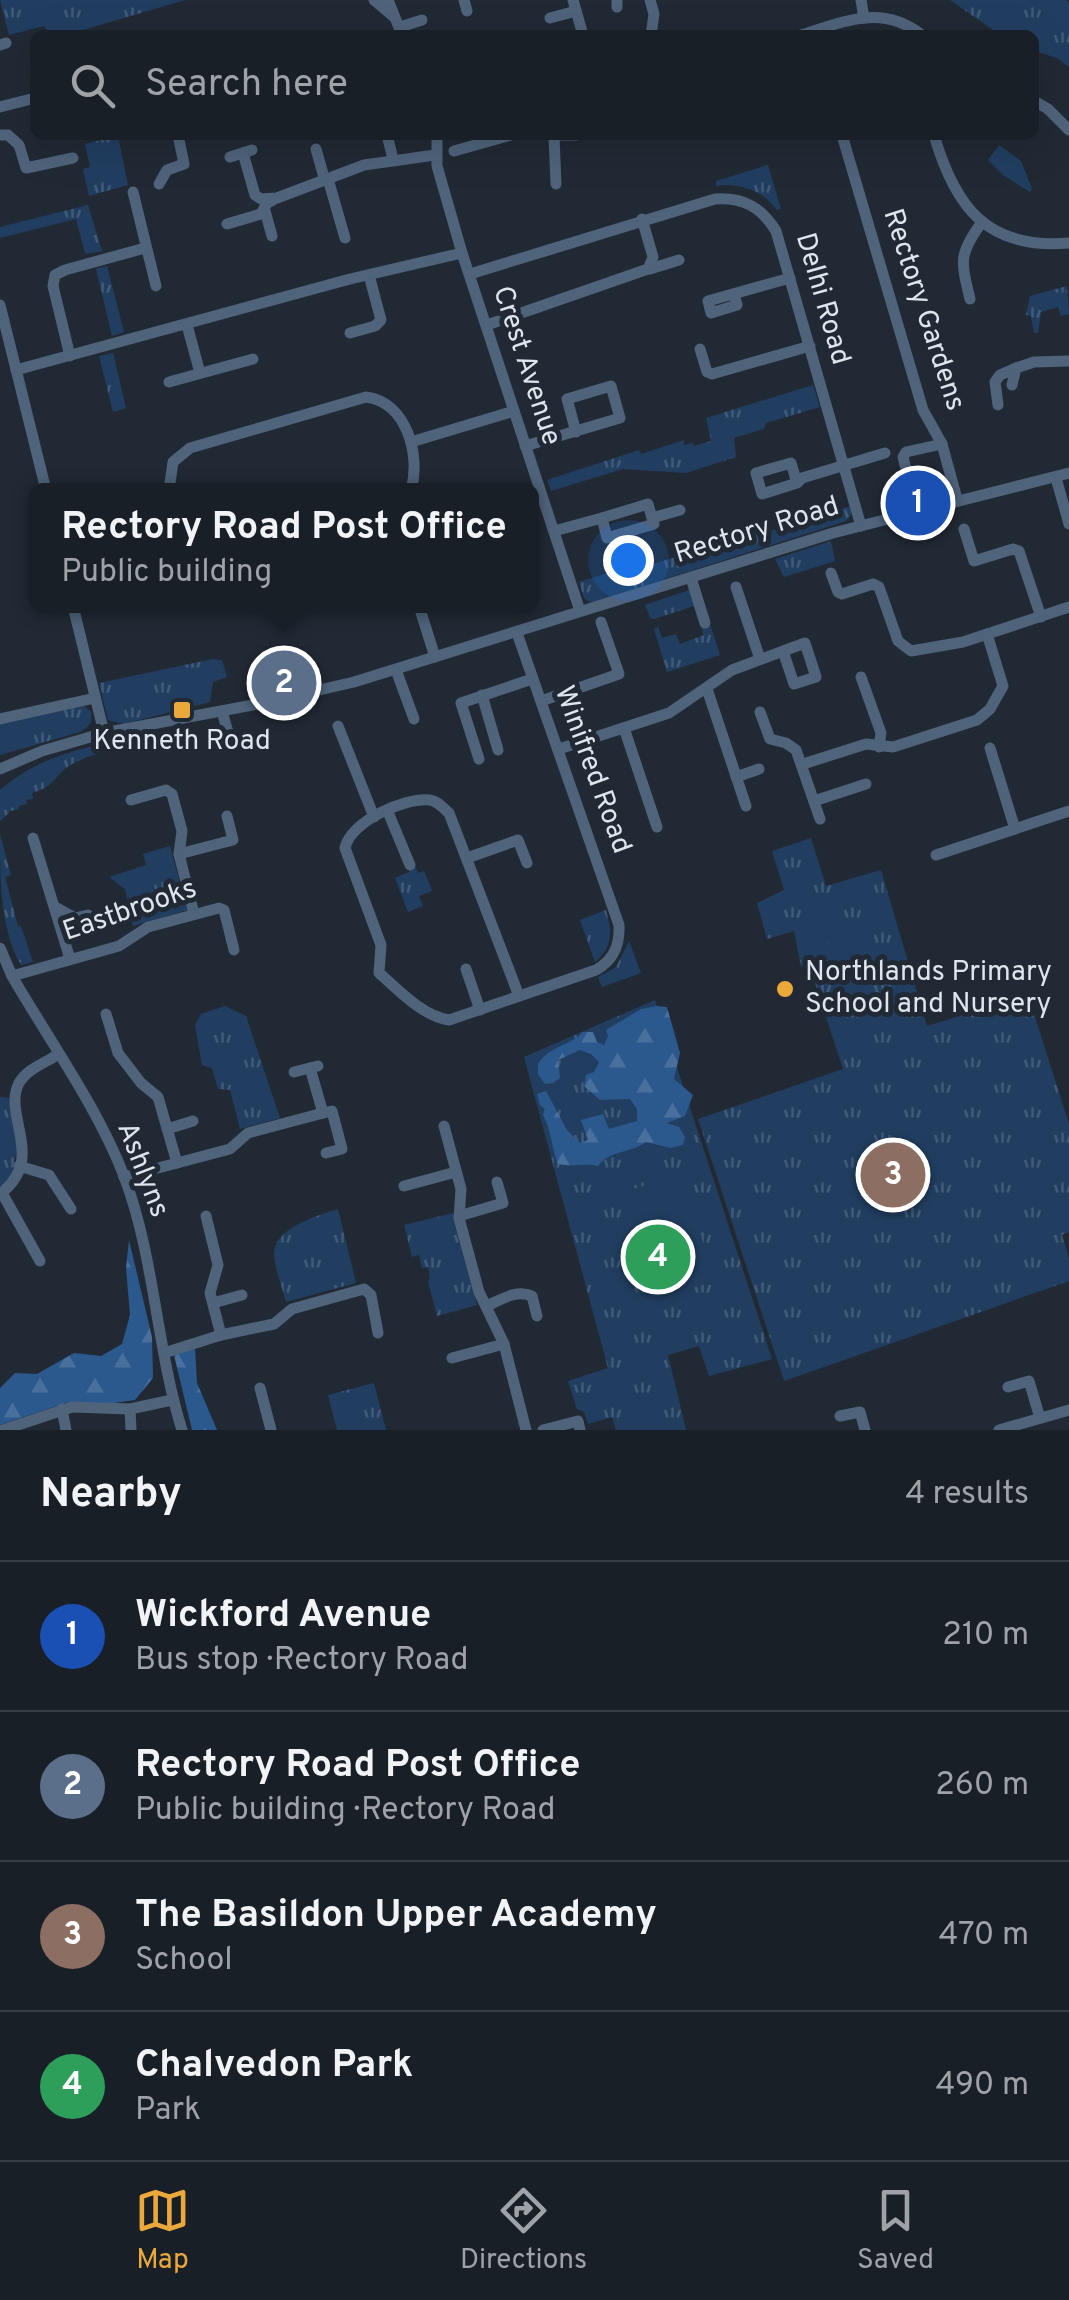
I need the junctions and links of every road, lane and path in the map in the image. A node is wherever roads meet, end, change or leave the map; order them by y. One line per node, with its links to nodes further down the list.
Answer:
1 (374, 0): 9 (street)
2 (388, 0): 9 (street)
3 (650, 0): 11 (street)
4 (861, 0): 7 (street)
5 (575, 5): 6 (street); 10 (street)
6 (550, 18)
7 (864, 18): 12 (street); 13 (street)
8 (422, 20): 9 (street)
9 (400, 27)
10 (582, 30)
11 (652, 30)
12 (820, 30)
13 (913, 30)
14 (30, 99): 16 (street)
15 (1039, 104): 17 (street)
16 (0, 108)
17 (1069, 130)
18 (0, 135): 30 (street)
19 (179, 140): 33 (street)
20 (388, 140): 31 (street)
21 (437, 140): 28 (street, Crest Avenue)
22 (485, 140): 27 (street)
23 (552, 140): 34 (street)
24 (843, 140): 73 (street, Rectory Gardens)
25 (935, 140): 39 (street)
26 (316, 149): 32 (street)
27 (454, 151)
28 (435, 155): 31 (street); 45 (street, Crest Avenue)
29 (230, 157): 36 (street)
30 (73, 158)
31 (394, 159): 32 (street)
32 (326, 180): 36 (street); 42 (street)
33 (158, 184)
34 (556, 184)
35 (133, 192): 44 (street)
36 (277, 198): 37 (street)
37 (265, 211): 40 (street); 41 (street)
38 (642, 219): 47 (street); 48 (street, Delhi Road); 50 (street, Delhi Road)
39 (982, 222): 43 (street); 53 (street)
40 (227, 224)
41 (272, 236)
42 (345, 238)
43 (1069, 243)
44 (146, 248): 51 (street); 61 (street)
45 (462, 253): 48 (street, Crest Avenue); 49 (street)
46 (679, 260): 47 (street)
47 (648, 270): 57 (street)
48 (470, 274): 57 (street, Crest Avenue)
49 (369, 276): 56 (street); 58 (street)
50 (790, 278): 52 (street); 59 (street, Delhi Road)
51 (156, 286)
52 (734, 294)
53 (970, 299)
54 (0, 305): 55 (street)
55 (2, 321): 65 (street)
56 (187, 325): 61 (street); 66 (street)
57 (487, 325): 70 (street, Crest Avenue)
58 (350, 333)
59 (810, 346): 60 (street); 76 (street, Delhi Road)
60 (700, 348)
61 (70, 356): 65 (street)
62 (253, 359): 66 (street)
63 (1069, 361): 64 (street)
64 (1016, 368): 68 (street); 69 (street)
65 (16, 370): 79 (street)
66 (200, 373): 67 (street)
67 (169, 382)
68 (1012, 385)
69 (998, 405)
70 (514, 411): 72 (street); 74 (street, Crest Avenue)
71 (576, 432): 71 (street); 74 (street)
72 (411, 442): 80 (street); 81 (street)
73 (942, 444): 77 (street); 85 (street, Rectory Gardens)
74 (526, 446): 82 (street, Crest Avenue)
75 (885, 453): 76 (street)
76 (843, 466): 83 (street); 90 (street, Delhi Road)
77 (906, 470)
78 (1062, 476): 85 (street, Rectory Road); 89 (street)
79 (44, 483)
80 (170, 483)
81 (413, 483)
82 (538, 483)
83 (797, 484)
84 (539, 485): 92 (street, Crest Avenue)
85 (958, 500): 90 (street, Rectory Road)
86 (680, 510): 88 (street)
87 (602, 518): 88 (street); 88 (street); 92 (street)
88 (652, 518)
89 (1069, 524)
90 (861, 526): 96 (street, Rectory Road)
91 (964, 529): 93 (street)
92 (554, 531): 99 (street, Crest Avenue)
93 (974, 561): 95 (street); 102 (street)
94 (831, 573): 106 (street)
95 (979, 577)
96 (691, 578): 99 (street, Rectory Road); 104 (street)
97 (736, 587): 109 (street)
98 (1069, 607): 102 (street)
99 (580, 611): 105 (street, Rectory Road)
100 (75, 613): 115 (street)
101 (421, 613): 108 (street)
102 (1041, 617): 106 (street)
103 (601, 622): 116 (street)
104 (705, 624)
105 (517, 633): 108 (street, Rectory Road); 112 (street, Winifred Road)
106 (987, 634): 124 (street)
107 (784, 650): 109 (street)
108 (435, 658): 110 (street, Rectory Road)
109 (760, 659): 113 (street)
110 (396, 670): 117 (street, Rectory Road); 120 (street)
111 (861, 676): 124 (street)
112 (532, 679): 114 (street); 116 (street, Winifred Road)
113 (707, 688): 122 (street); 133 (street)
114 (482, 696): 128 (street); 129 (street)
115 (95, 698): 119 (street); 123 (street)
116 (541, 701): 127 (street, Winifred Road)
117 (222, 711): 123 (street, Rectory Road); 125 (street)
118 (760, 712): 130 (street)
119 (0, 719)
120 (414, 719)
121 (338, 726): 141 (street)
122 (624, 728): 127 (street); 143 (street)
123 (104, 733): 131 (street, Rectory Road)
124 (879, 746): 130 (street)
125 (232, 747)
126 (990, 748): 144 (street)
127 (559, 749): 159 (street, Winifred Road)
128 (498, 750)
129 (478, 758)
130 (803, 764): 136 (street)
131 (0, 769)
132 (758, 769): 133 (street)
133 (736, 777): 137 (street)
134 (866, 784): 136 (street)
135 (132, 800): 146 (street)
136 (814, 801): 142 (street)
137 (746, 806)
138 (1069, 811): 144 (street)
139 (388, 812): 141 (street); 148 (street); 150 (street)
140 (227, 816): 146 (street)
141 (374, 817): 160 (street)
142 (820, 819)
143 (657, 827)
144 (1015, 830): 147 (street)
145 (34, 838): 151 (street)
146 (179, 854): 152 (street)
147 (936, 855)
148 (468, 858): 149 (street); 159 (street)
149 (527, 863)
150 (410, 864)
151 (57, 908): 153 (street); 156 (street)
152 (194, 914): 155 (street, Eastbrooks); 156 (street, Eastbrooks)
153 (88, 915)
154 (0, 948): 158 (street, Ashlyns)
155 (234, 950)
156 (70, 958): 158 (street, Eastbrooks)
157 (466, 969): 160 (street)
158 (12, 976): 162 (street, Ashlyns)
159 (519, 996): 160 (street)
160 (480, 1010)
161 (106, 1014): 169 (street)
162 (57, 1054): 165 (street); 174 (street, Ashlyns)
163 (294, 1072): 166 (street)
164 (0, 1096): 165 (street)
165 (15, 1097): 172 (street)
166 (323, 1113): 170 (street); 171 (street)
167 (193, 1121): 169 (street)
168 (444, 1126): 173 (street)
169 (167, 1128): 171 (street)
170 (326, 1153)
171 (177, 1163): 174 (street)
172 (19, 1166): 177 (street); 178 (street)
173 (456, 1172): 176 (street); 180 (street)
174 (124, 1177): 189 (street, Ashlyns)
175 (497, 1182): 180 (street)
176 (404, 1186)
177 (1, 1194): 181 (street)
178 (71, 1209)
179 (206, 1216): 183 (street)
180 (458, 1216): 184 (street)
181 (40, 1261)
182 (242, 1295): 183 (street)
183 (213, 1302): 187 (street)
184 (486, 1306): 185 (street); 188 (street)
185 (538, 1316)
186 (378, 1333): 187 (street)
187 (221, 1336): 189 (street)
188 (504, 1344): 190 (street); 204 (street)
189 (164, 1353): 193 (street, Ashlyns)
190 (452, 1358)
191 (1008, 1387): 198 (street)
192 (260, 1388): 203 (street)
193 (172, 1400): 195 (street); 202 (street, Ashlyns)
194 (62, 1408): 195 (street); 199 (street); 200 (street)
195 (130, 1409): 201 (street)
196 (1069, 1410): 198 (street)
197 (840, 1416): 207 (street)
198 (1040, 1418): 208 (street)
199 (3, 1430)
200 (66, 1430)
201 (131, 1430)
202 (182, 1430)
203 (271, 1430)
204 (526, 1430)
205 (543, 1430): 206 (street)
206 (580, 1430)
207 (865, 1430)
208 (999, 1430)

